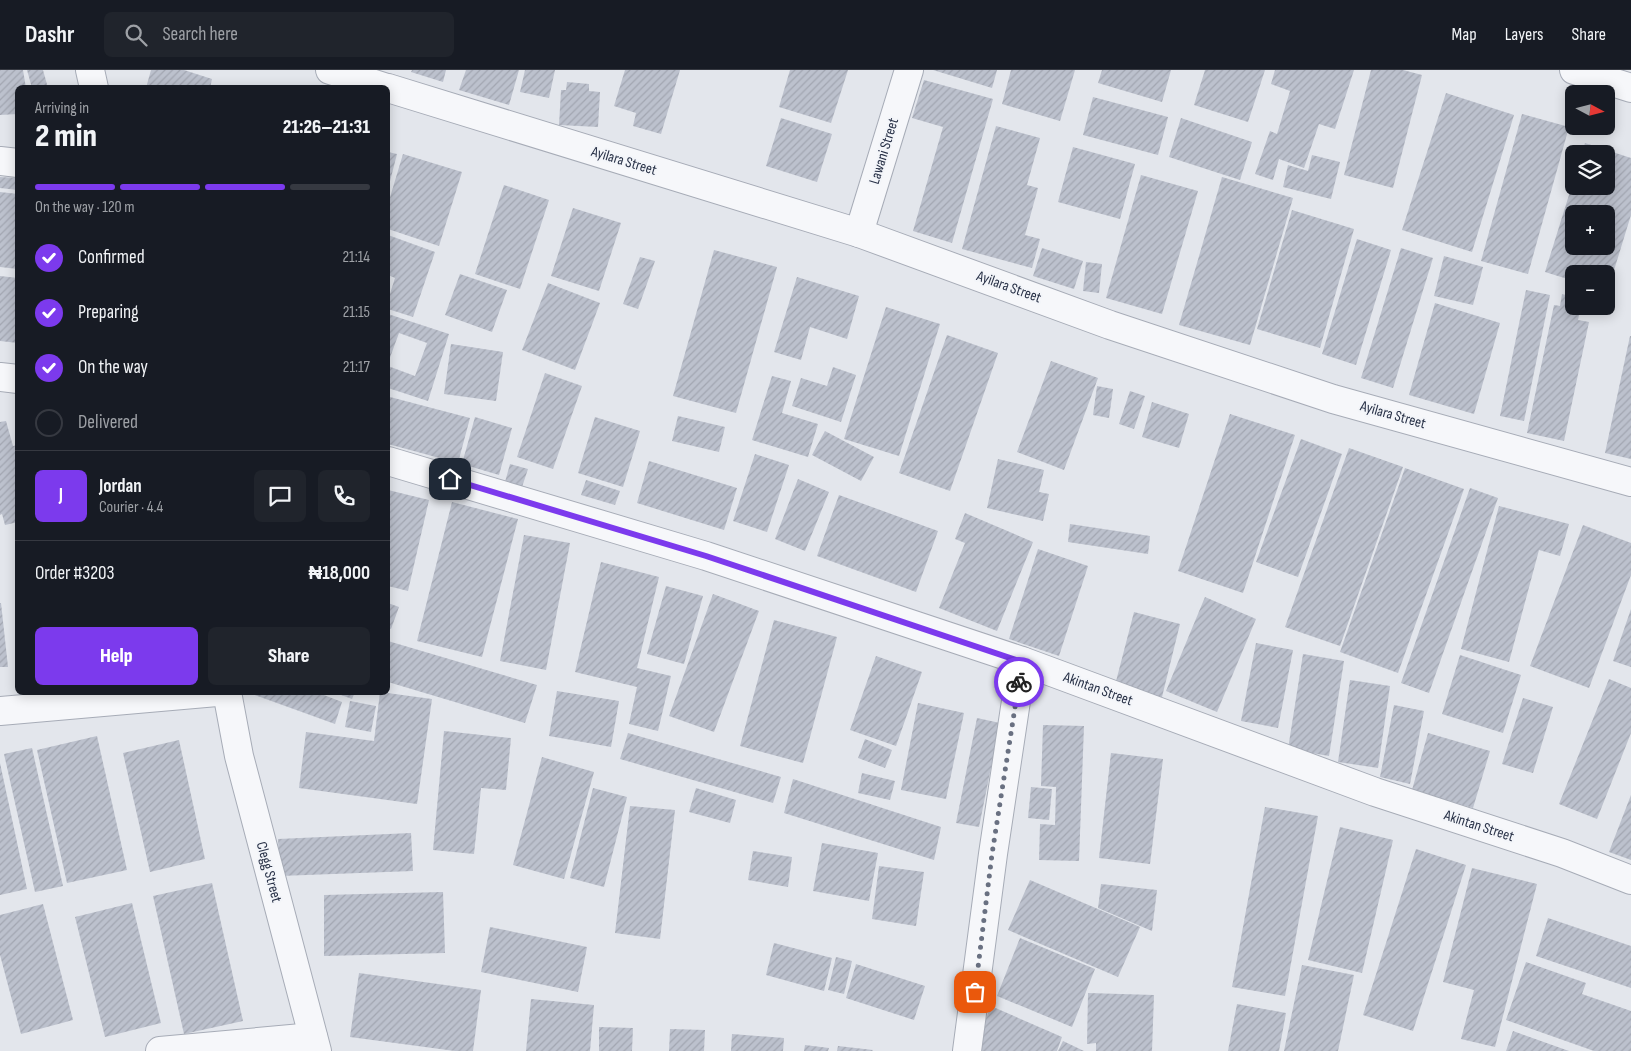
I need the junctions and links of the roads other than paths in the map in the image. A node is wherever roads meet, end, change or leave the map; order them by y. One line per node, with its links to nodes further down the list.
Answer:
1 (90, 70): 5 (street)
2 (330, 70): 6 (street, Ayilara Street)
3 (909, 70): 11 (street, Lawani Street)
4 (1574, 70): 7 (street)
5 (93, 85)
6 (378, 85)
7 (1631, 88)
8 (390, 89): 11 (street, Ayilara Street)
9 (0, 161): 10 (street)
10 (15, 163)
11 (859, 232): 15 (street, Ayilara Street)
12 (0, 377): 13 (street)
13 (15, 379)
14 (390, 462): 16 (street, Akintan Street)
15 (1631, 482)
16 (1022, 662): 20 (street, Akintan Street); 23 (street)
17 (183, 695): 19 (street)
18 (228, 695): 21 (street, Clegg Street)
19 (0, 711)
20 (1631, 880)
21 (315, 1044): 22 (street)
22 (169, 1051)
23 (967, 1051)

